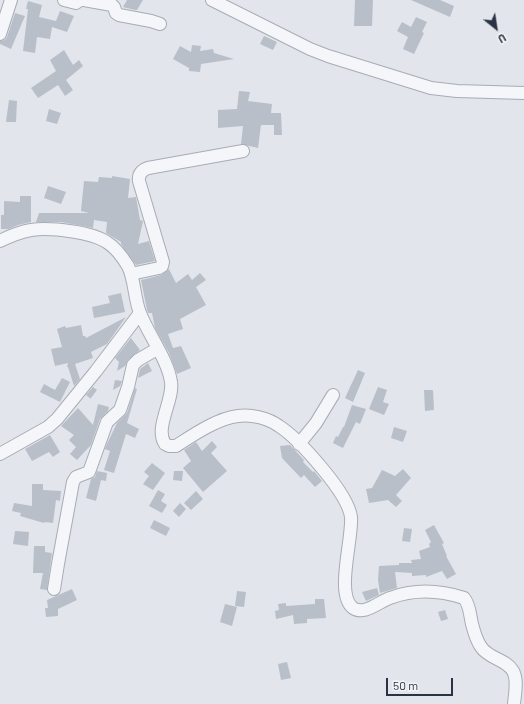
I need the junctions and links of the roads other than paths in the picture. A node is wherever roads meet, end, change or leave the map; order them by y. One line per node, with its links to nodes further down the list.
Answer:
1 (11, 0): 7 (street)
2 (64, 0): 3 (street)
3 (80, 0)
4 (84, 0): 6 (street)
5 (212, 0): 8 (street)
6 (160, 24)
7 (0, 34)
8 (524, 93)
9 (243, 151): 11 (street)
10 (0, 241): 11 (street)
11 (131, 274): 12 (street)
12 (140, 313): 13 (street); 16 (street)
13 (157, 349): 15 (street); 17 (street)
14 (333, 395): 15 (street)
15 (299, 444): 18 (street)
16 (0, 454)
17 (54, 589)
18 (520, 674): 19 (street)
19 (514, 704)

